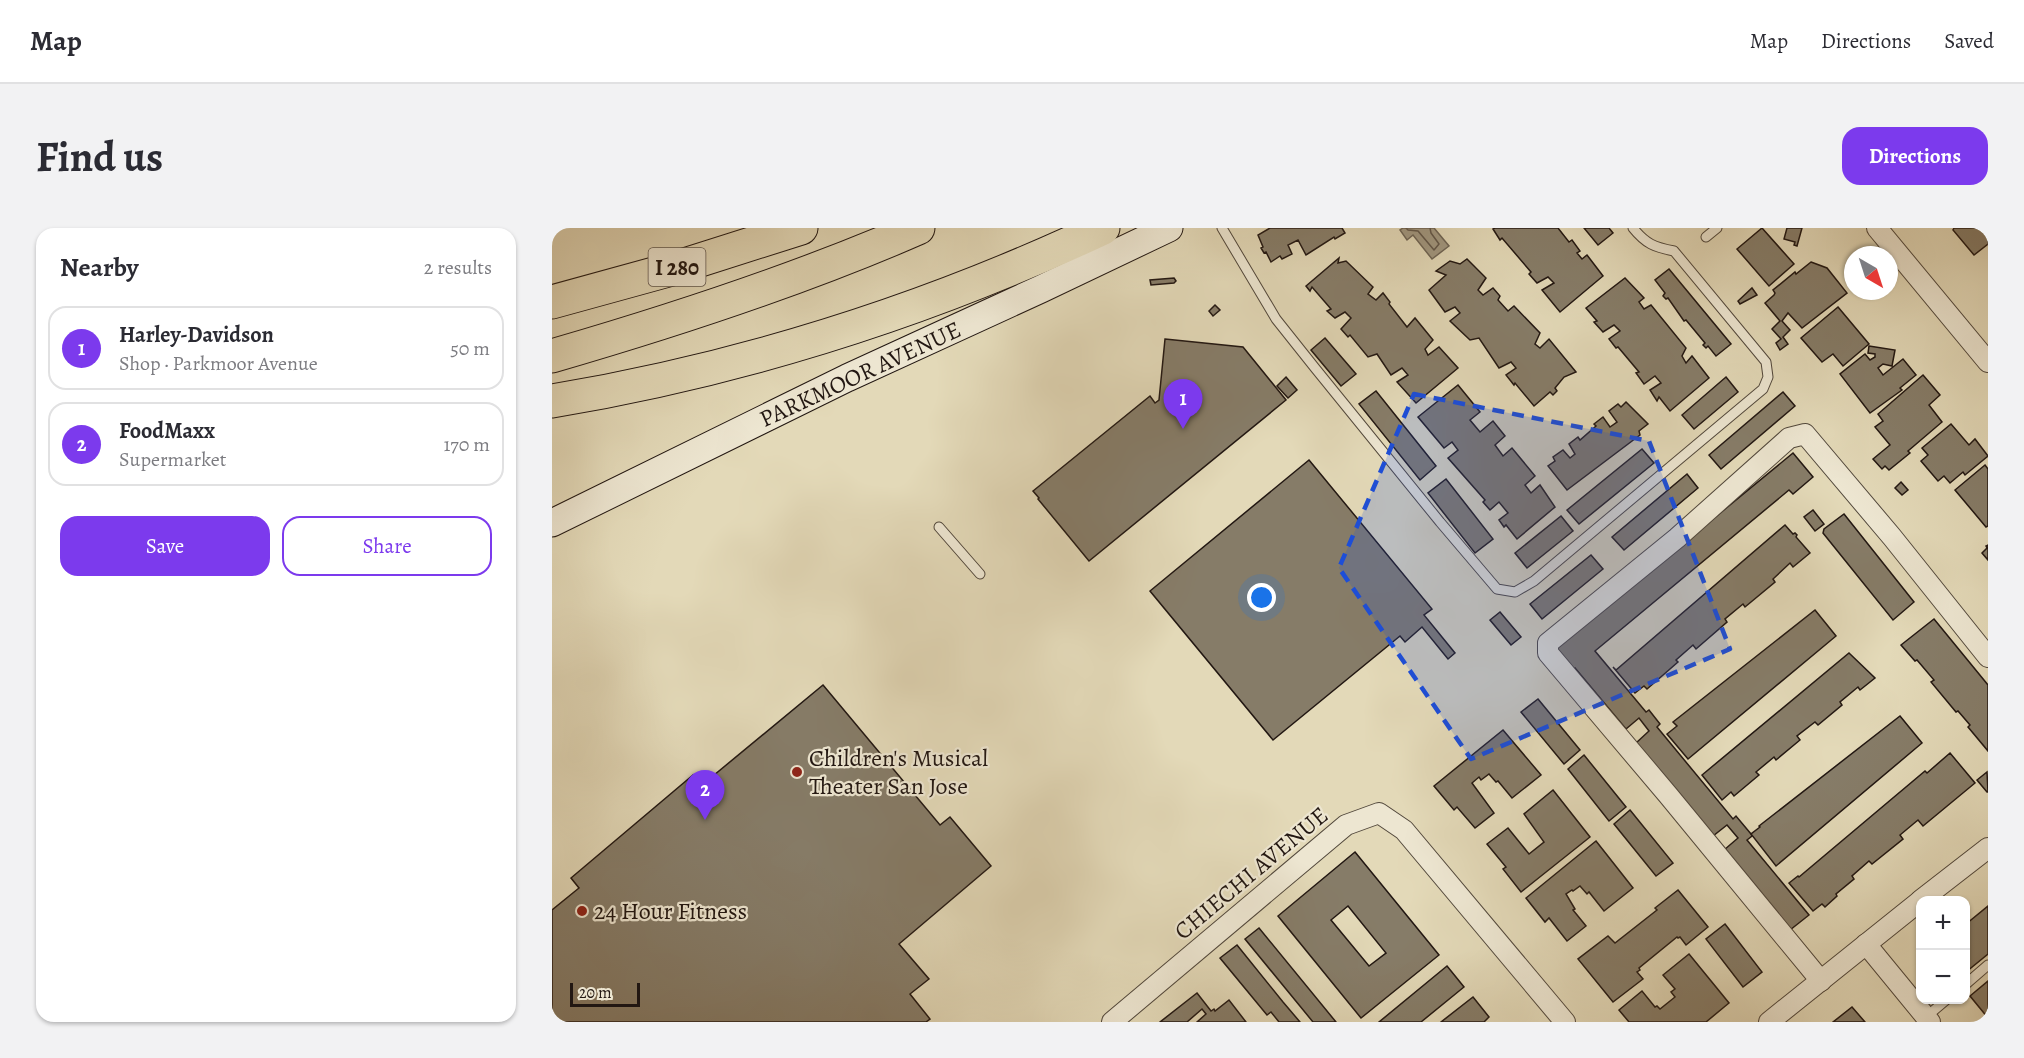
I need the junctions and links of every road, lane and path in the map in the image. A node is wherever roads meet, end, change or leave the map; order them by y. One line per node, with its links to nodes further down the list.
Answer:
1 (801, 228): 10 (highway, I 280)
2 (918, 228): 11 (highway)
3 (1103, 228): 13 (highway)
4 (1169, 228): 14 (street, PARKMOOR AVENUE)
5 (1222, 228): 6 (lane)
6 (1633, 228)
7 (1717, 228): 9 (lane)
8 (1877, 228): 12 (street)
9 (1706, 237)
10 (552, 302)
11 (552, 356)
12 (1988, 362)
13 (552, 401)
14 (552, 523)
15 (939, 527): 16 (lane)
16 (980, 574)
17 (1988, 657): 24 (street)
18 (1988, 848): 19 (street)
19 (1927, 896)
20 (1916, 905): 21 (street)
21 (1866, 944): 24 (street); 26 (street)
22 (1988, 965): 23 (lane)
23 (1970, 980)
24 (1821, 981): 29 (street)
25 (1942, 1004): 26 (lane)
26 (1928, 1019)
27 (1112, 1022): 28 (street, CHIECHI AVENUE)
28 (1565, 1022)
29 (1769, 1022)

